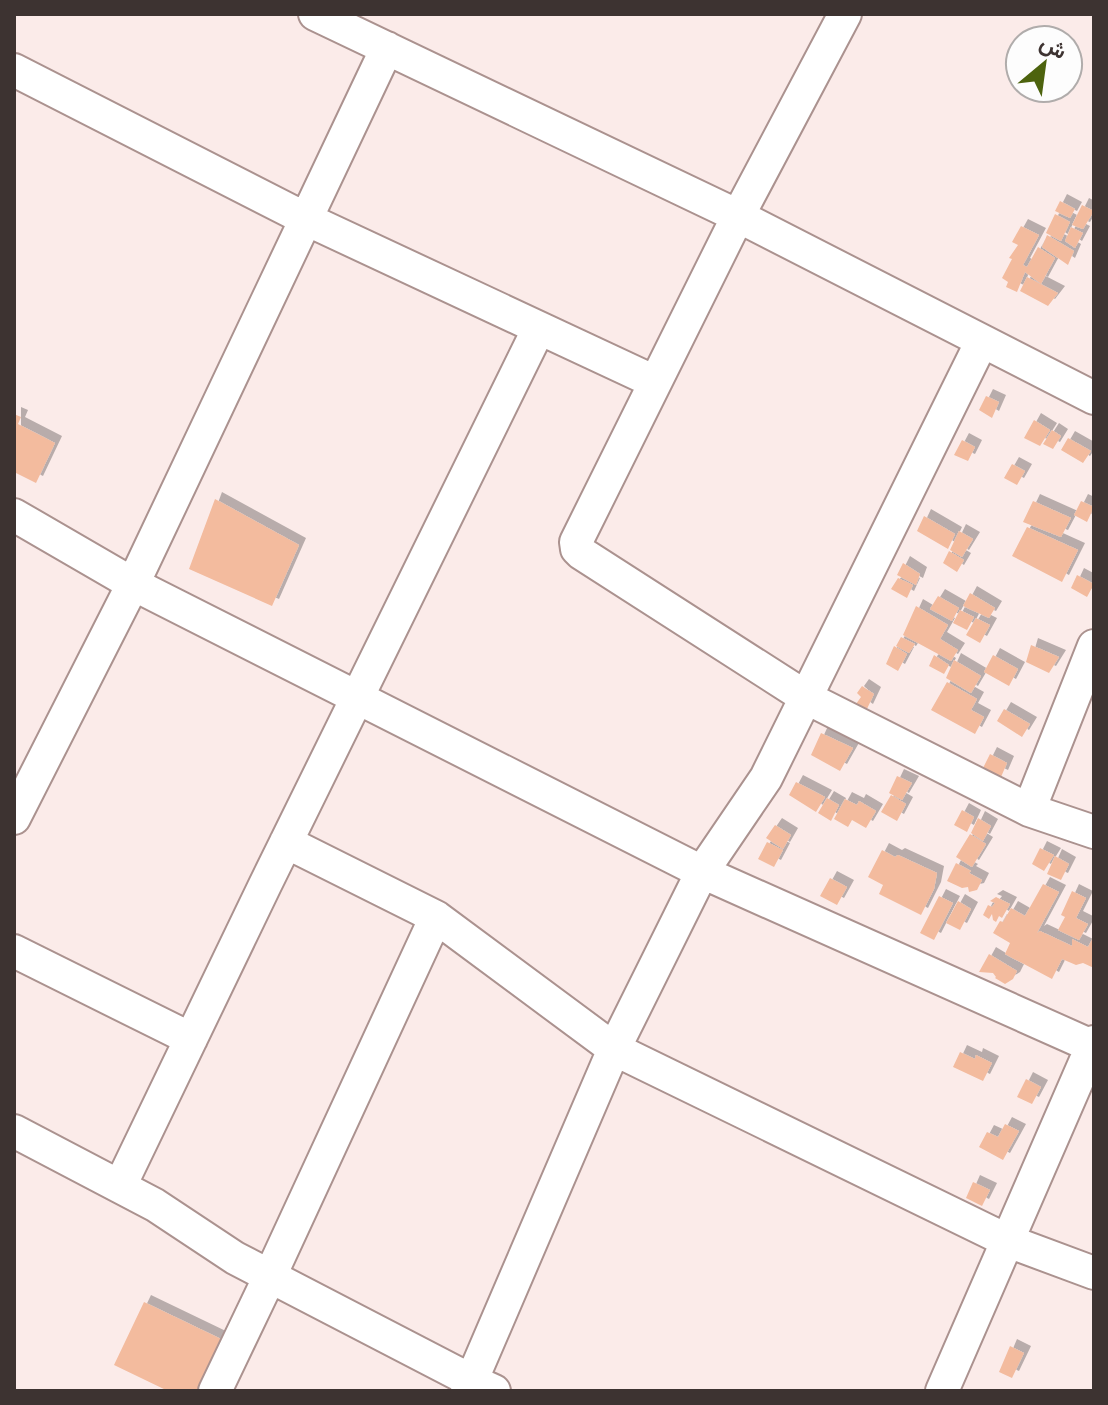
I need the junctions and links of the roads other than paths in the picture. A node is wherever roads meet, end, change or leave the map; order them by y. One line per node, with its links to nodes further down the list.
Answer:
1 (315, 14): 3 (street)
2 (845, 14): 5 (street)
3 (387, 48): 5 (street); 6 (street)
4 (14, 70): 6 (street)
5 (738, 216): 8 (street); 9 (street)
6 (306, 219): 7 (street); 12 (street)
7 (539, 328): 9 (street); 14 (street)
8 (982, 341): 10 (street); 15 (street)
9 (655, 382): 15 (street)
10 (1094, 398)
11 (14, 515): 12 (street)
12 (133, 584): 14 (street); 17 (street)
13 (1094, 646): 16 (street)
14 (357, 696): 19 (street); 20 (street)
15 (807, 698): 16 (street); 20 (street)
16 (1029, 810): 18 (street)
17 (14, 818)
18 (1094, 832)
19 (286, 842): 21 (street); 23 (street)
20 (702, 872): 24 (street); 25 (street)
21 (436, 917): 25 (street); 30 (street)
22 (14, 951): 23 (street)
23 (191, 1039): 27 (street)
24 (1093, 1045): 28 (street)
25 (614, 1049): 28 (street); 31 (street)
26 (14, 1131): 27 (street)
27 (120, 1186): 30 (street)
28 (1008, 1241): 29 (street); 33 (street)
29 (1094, 1273)
30 (270, 1276): 31 (street); 32 (street)
31 (478, 1388)
32 (215, 1391)
33 (942, 1391)

